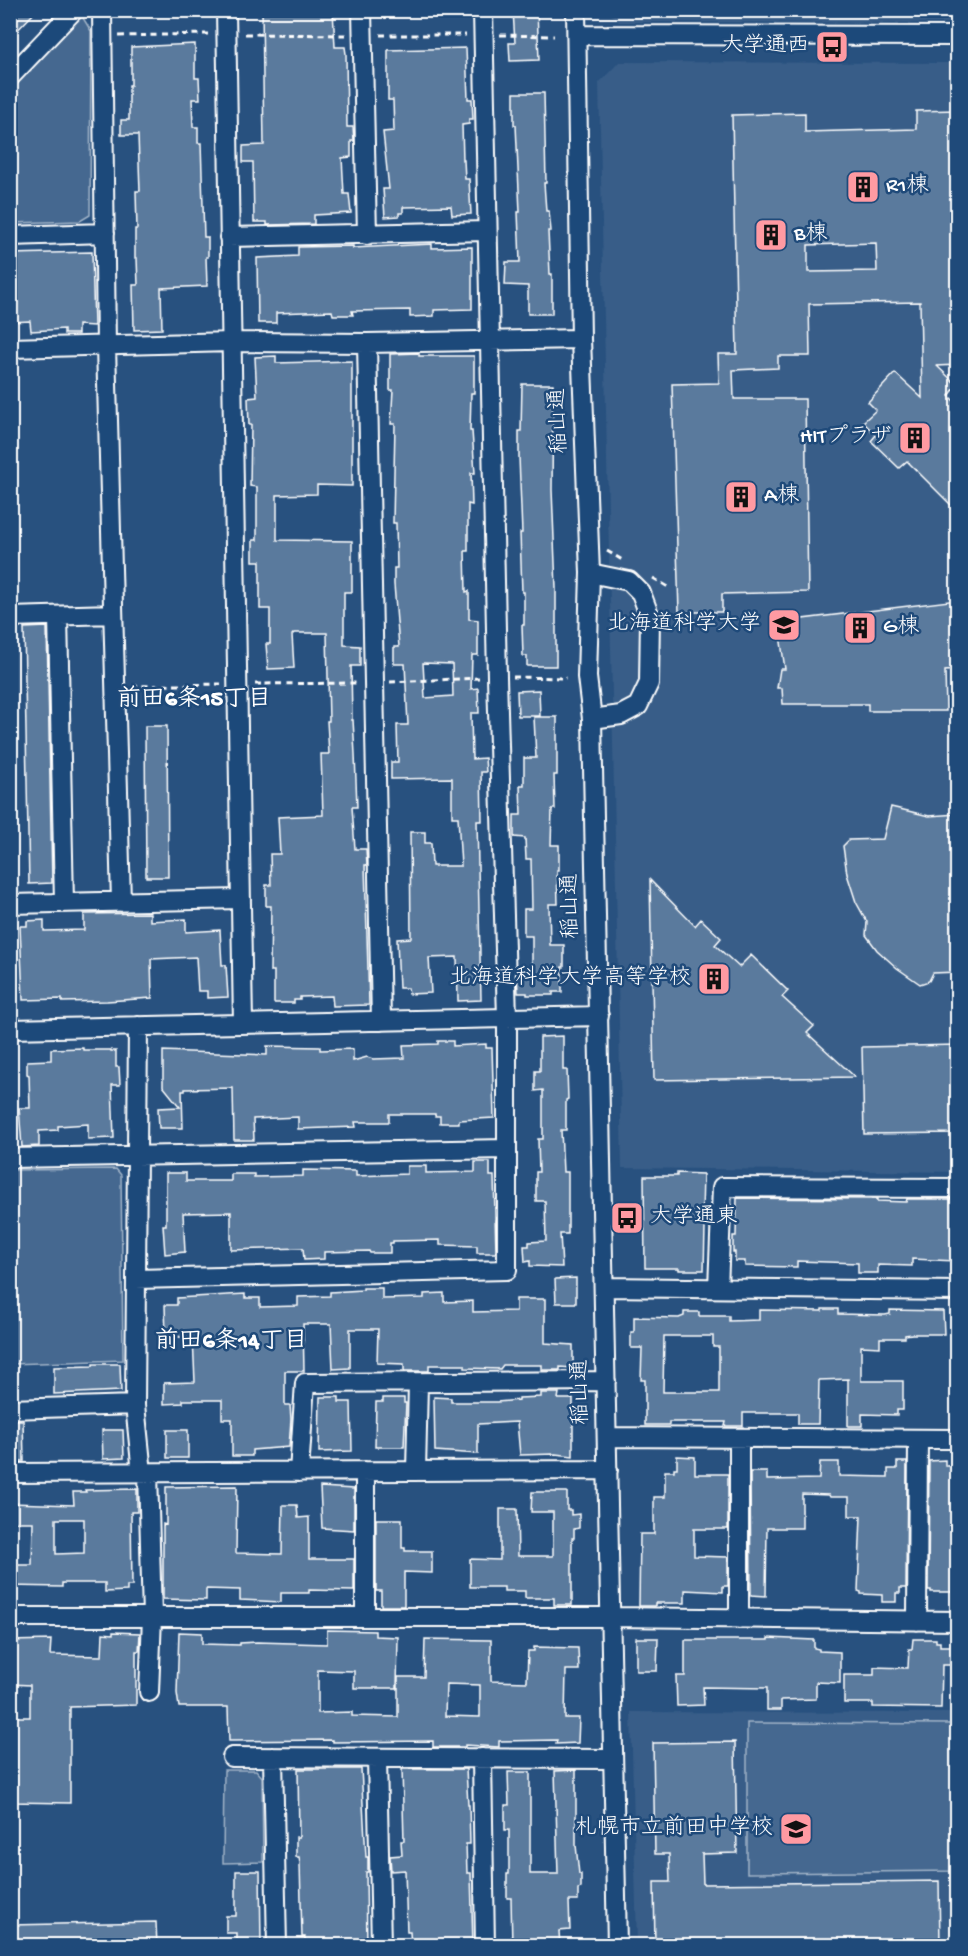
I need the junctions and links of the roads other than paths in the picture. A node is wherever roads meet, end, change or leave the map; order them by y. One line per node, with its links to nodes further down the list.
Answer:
1 (74, 10): 9 (street)
2 (102, 10): 11 (street)
3 (226, 10): 14 (street)
4 (362, 10): 12 (street)
5 (483, 10): 10 (street)
6 (576, 10): 7 (street, 稲山通)
7 (577, 35): 8 (street); 15 (street, 稲山通)
8 (957, 36)
9 (10, 77)
10 (487, 231): 12 (street); 16 (street)
11 (105, 233): 13 (street); 19 (street)
12 (367, 235): 14 (street)
13 (10, 236)
14 (229, 237): 17 (street)
15 (581, 339): 16 (street); 21 (street, 稲山通)
16 (489, 340): 18 (street); 31 (street)
17 (231, 342): 18 (street); 19 (street); 26 (street)
18 (367, 343): 32 (street)
19 (106, 346): 20 (street); 22 (street)
20 (10, 348)
21 (590, 573): 25 (street, 稲山通); 25 (street)
22 (113, 614): 23 (street); 27 (street)
23 (58, 616): 24 (street); 28 (street)
24 (10, 617)
25 (592, 719): 30 (street, 稲山通)
26 (241, 899): 27 (street); 33 (street)
27 (121, 902): 28 (street)
28 (64, 903): 29 (street)
29 (10, 904)
30 (599, 1016): 31 (street); 41 (street, 稲山通)
31 (507, 1018): 32 (street); 36 (street)
32 (381, 1021): 33 (street)
33 (243, 1024): 34 (street)
34 (138, 1026): 35 (street); 37 (street)
35 (10, 1029)
36 (506, 1149): 37 (street); 40 (street)
37 (137, 1156): 38 (street); 40 (street)
38 (10, 1158)
39 (957, 1188): 42 (street)
40 (136, 1280): 46 (street)
41 (604, 1287): 42 (street); 44 (street, 稲山通)
42 (718, 1288): 43 (street)
43 (957, 1291)
44 (606, 1381): 45 (street); 48 (street, 稲山通)
45 (418, 1383): 54 (street); 56 (street)
46 (135, 1405): 47 (street); 55 (street)
47 (10, 1409)
48 (607, 1437): 49 (street); 52 (street, 稲山通)
49 (739, 1438): 50 (street); 62 (street)
50 (918, 1439): 51 (street); 63 (street)
51 (957, 1439)
52 (608, 1470): 54 (street); 61 (street, 稲山通)
53 (365, 1471): 54 (street); 56 (street); 60 (street)
54 (416, 1471)
55 (145, 1472): 56 (street); 57 (street); 59 (street)
56 (299, 1472)
57 (10, 1473)
58 (10, 1617): 59 (street)
59 (152, 1617): 60 (street); 65 (street)
60 (365, 1617): 61 (street)
61 (610, 1617): 62 (street); 70 (street, 稲山通)
62 (739, 1619): 63 (street)
63 (917, 1621): 64 (street)
64 (957, 1621)
65 (149, 1692)
66 (232, 1757): 67 (street)
67 (273, 1757): 68 (street); 71 (street)
68 (377, 1758): 69 (street); 72 (street)
69 (482, 1758): 70 (street); 73 (street)
70 (613, 1759): 74 (street, 稲山通)
71 (277, 1946)
72 (381, 1946)
73 (485, 1946)
74 (617, 1946)

